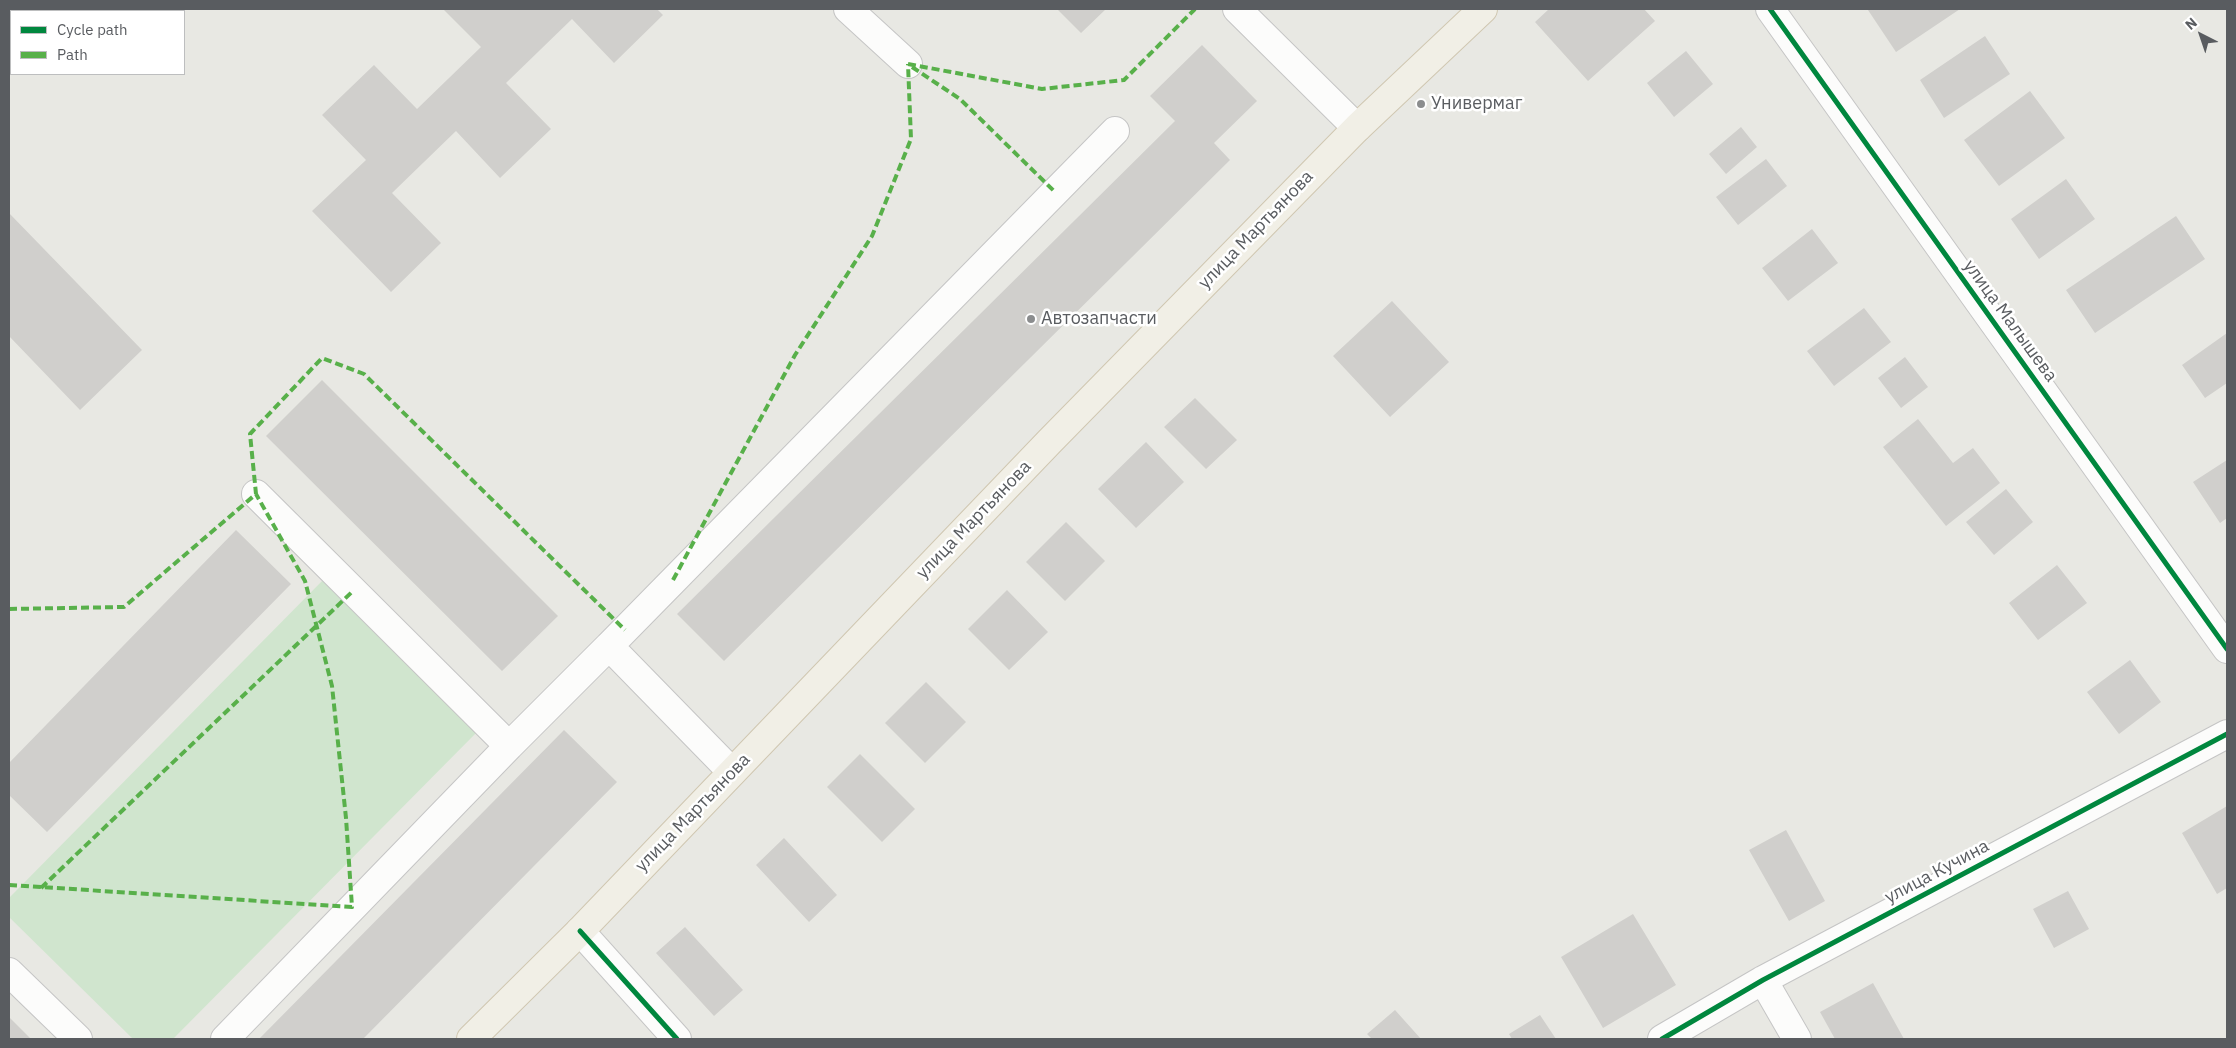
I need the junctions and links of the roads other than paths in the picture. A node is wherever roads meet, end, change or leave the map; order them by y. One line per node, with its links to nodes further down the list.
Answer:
1 (848, 9): 5 (street)
2 (1237, 9): 6 (street)
3 (1483, 9): 6 (main road, улица Мартьянова)
4 (1770, 9): 10 (street, улица Малышева)
5 (908, 64)
6 (1357, 128): 13 (main road, улица Мартьянова)
7 (1115, 131): 9 (street)
8 (256, 494): 12 (street)
9 (610, 646): 12 (street); 13 (street)
10 (2227, 648)
11 (2227, 734): 16 (street, улица Кучина)
12 (509, 746): 18 (street)
13 (732, 772): 14 (main road, улица Мартьянова)
14 (580, 931): 19 (main road, улица Мартьянова); 20 (street)
15 (9, 972): 17 (street)
16 (1763, 980): 21 (street, улица Кучина); 22 (street)
17 (78, 1039)
18 (225, 1039)
19 (471, 1039)
20 (676, 1039)
21 (1662, 1039)
22 (1797, 1039)

